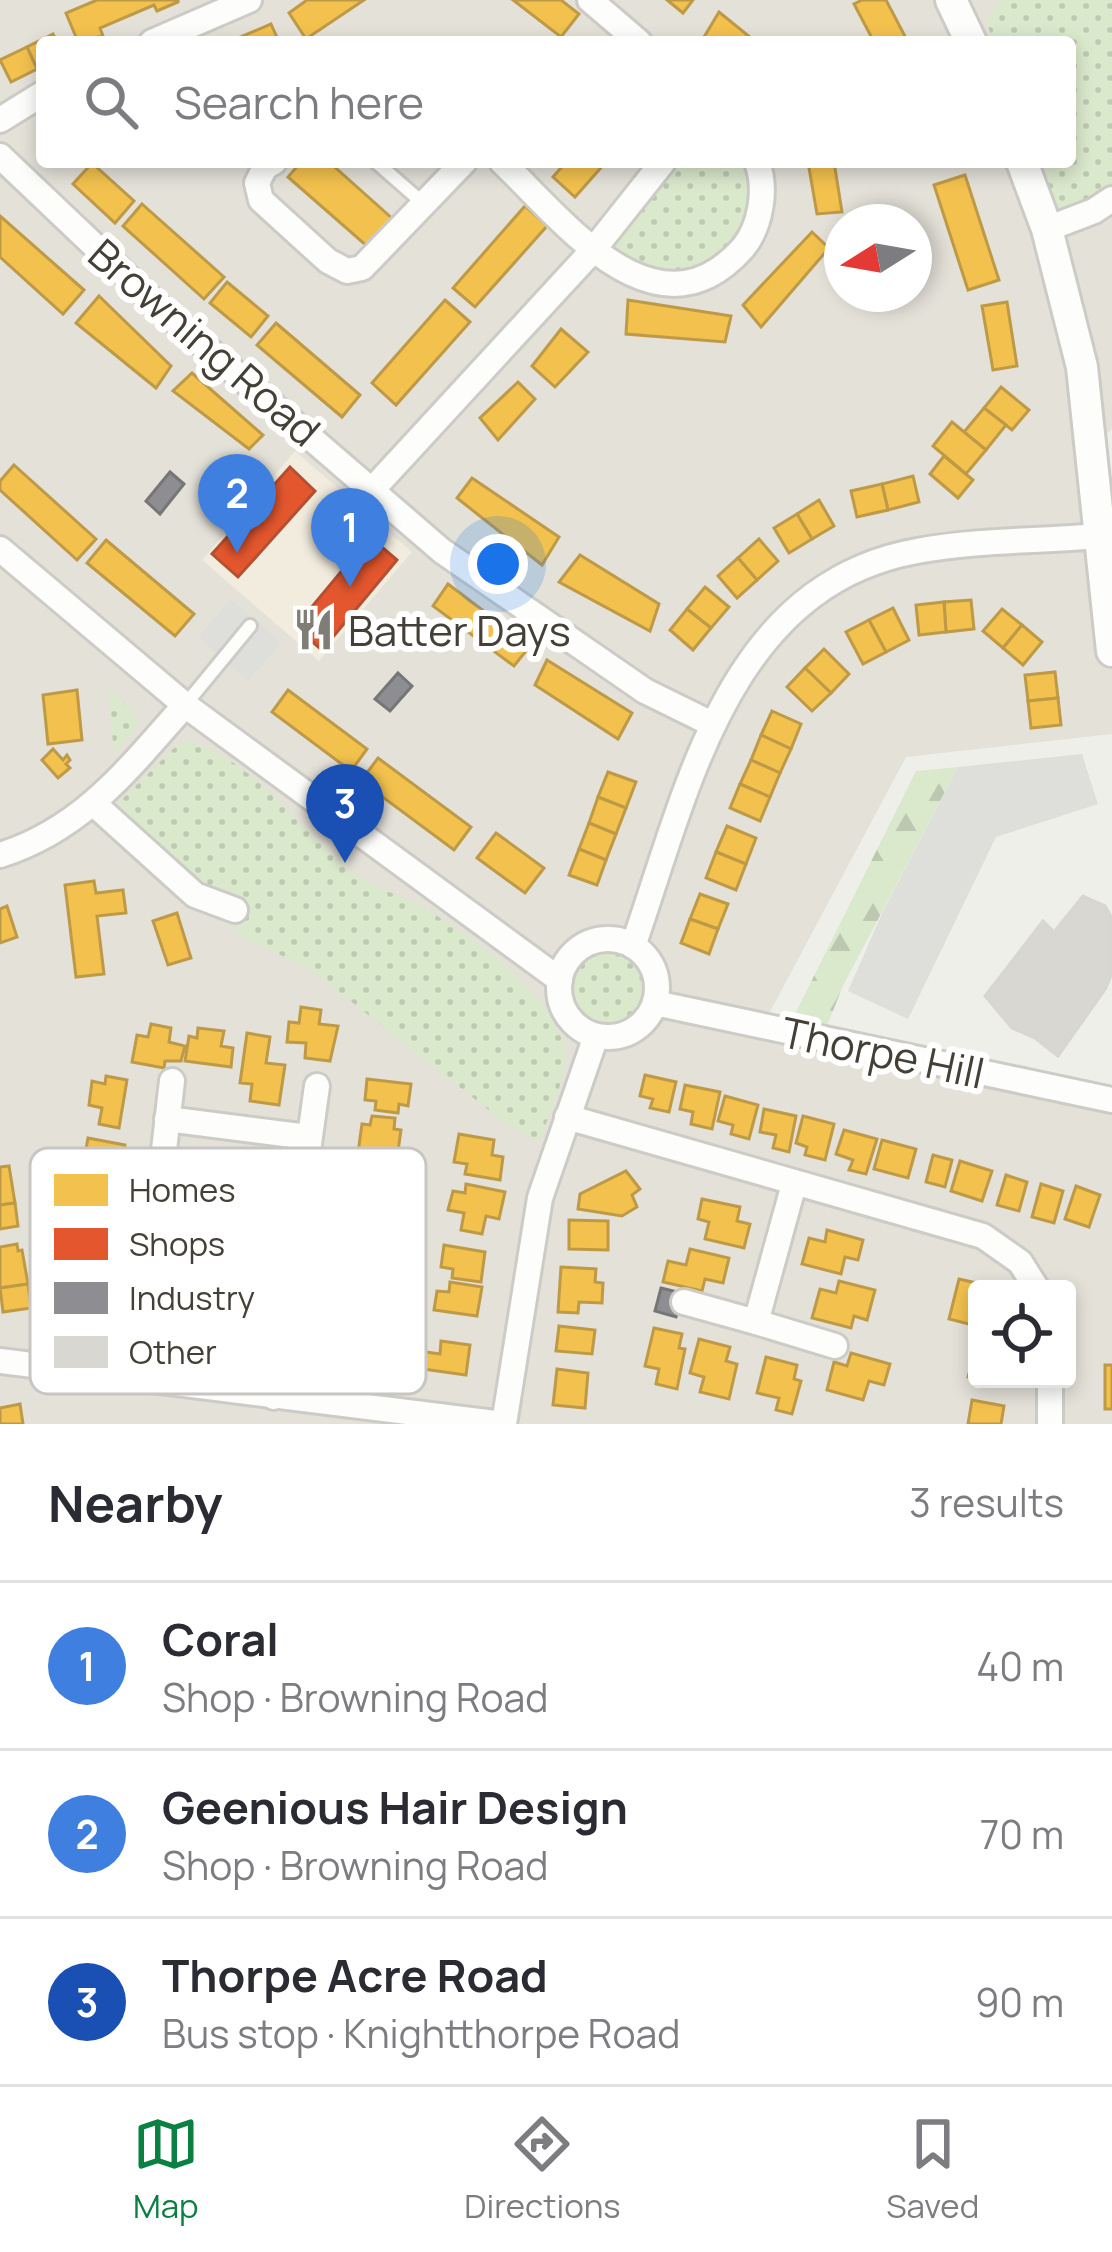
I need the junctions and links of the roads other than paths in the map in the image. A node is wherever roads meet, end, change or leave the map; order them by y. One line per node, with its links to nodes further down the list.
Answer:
1 (249, 0): 4 (street)
2 (590, 0): 5 (street)
3 (957, 2): 6 (street)
4 (166, 36)
5 (632, 36)
6 (969, 36)
7 (36, 98): 8 (street)
8 (0, 120)
9 (0, 156): 21 (street, Browning Road)
10 (264, 168): 18 (street)
11 (383, 168): 18 (lane)
12 (458, 168): 18 (street)
13 (508, 168): 20 (street)
14 (658, 168): 20 (street)
15 (758, 168): 20 (street)
16 (1024, 168): 19 (street)
17 (1112, 199): 19 (street)
18 (424, 204)
19 (1047, 229): 22 (street)
20 (594, 249): 21 (street)
21 (372, 490): 27 (street, Browning Road)
22 (1100, 536): 25 (street); 27 (street)
23 (0, 549): 26 (street)
24 (250, 626): 26 (lane)
25 (1112, 651)
26 (185, 706): 28 (street); 32 (street)
27 (712, 724): 31 (street)
28 (93, 803): 29 (street); 30 (street)
29 (0, 855)
30 (235, 910)
31 (633, 946): 32 (street); 33 (street)
32 (560, 980): 34 (street)
33 (655, 1003): 34 (street); 37 (street, Thorpe Hill)
34 (596, 1036): 38 (street)
35 (172, 1082): 39 (street)
36 (317, 1086): 40 (street)
37 (1112, 1100)
38 (567, 1117): 43 (street); 54 (street)
39 (167, 1120): 40 (street); 41 (street)
40 (308, 1137): 42 (street)
41 (164, 1148)
42 (307, 1148)
43 (794, 1184): 44 (street); 46 (street)
44 (1032, 1280)
45 (684, 1302): 46 (street)
46 (756, 1322): 47 (street)
47 (835, 1346)
48 (0, 1361): 49 (street)
49 (30, 1365)
50 (1050, 1388): 55 (street)
51 (251, 1394): 53 (street)
52 (274, 1394): 53 (street)
53 (274, 1397): 54 (street)
54 (503, 1424)
55 (1050, 1424)

